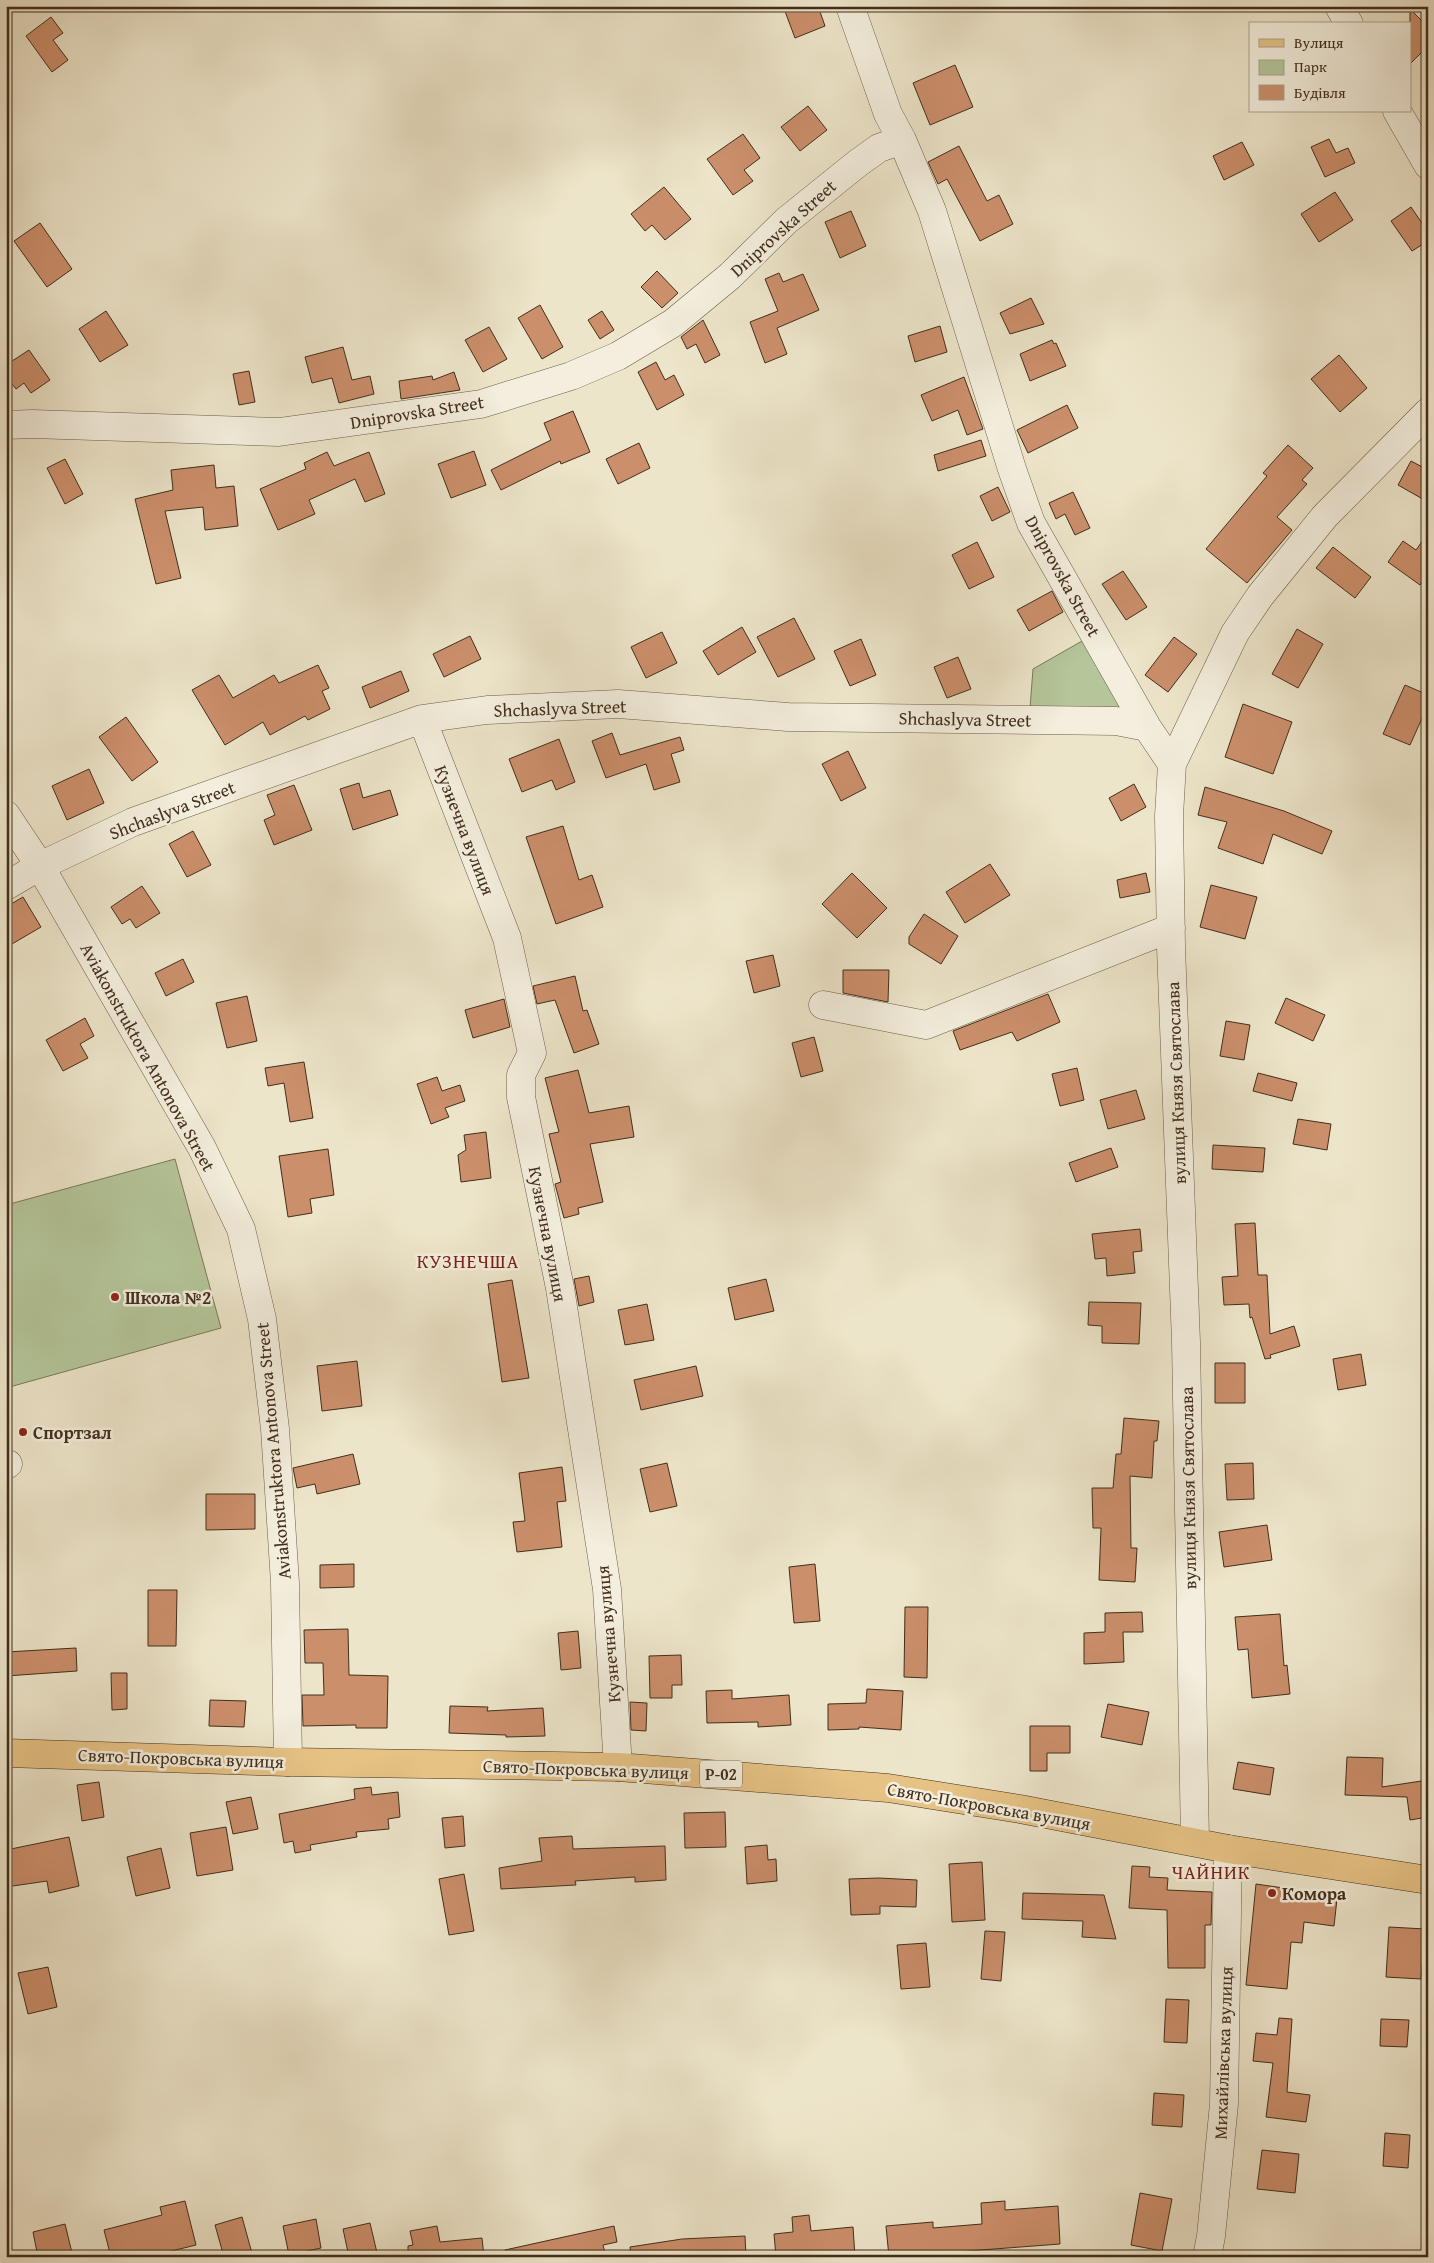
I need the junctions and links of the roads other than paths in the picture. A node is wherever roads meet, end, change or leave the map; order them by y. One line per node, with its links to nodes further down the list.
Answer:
1 (850, 6): 5 (street)
2 (1339, 6): 3 (street)
3 (1347, 22)
4 (1398, 112): 6 (street)
5 (902, 140): 8 (street, Dniprovska Street); 10 (street, Dniprovska Street)
6 (1428, 165)
7 (1428, 412): 11 (street, вулиця Князя Святослава)
8 (6, 425)
9 (422, 719): 10 (street, Shchaslyva Street); 13 (street, Shchaslyva Street); 19 (street, Кузнечна вулиця)
10 (1147, 727): 11 (street, Dniprovska Street)
11 (1172, 764): 15 (street, вулиця Князя Святослава)
12 (6, 815): 13 (street, Aviakonstruktora Antonova Street)
13 (40, 866): 14 (street, Shchaslyva Street); 18 (street, Aviakonstruktora Antonova Street)
14 (6, 886)
15 (1171, 928): 16 (street); 20 (street, вулиця Князя Святослава)
16 (823, 1005)
17 (6, 1753): 18 (main road, Свято-Покровська вулиця / Р-02)
18 (288, 1762): 19 (main road, Свято-Покровська вулиця / Р-02)
19 (618, 1767): 20 (main road, Свято-Покровська вулиця / Р-02)
20 (1195, 1842): 21 (main road, Свято-Покровська вулиця / Р-02)
21 (1228, 1849): 22 (main road, Свято-Покровська вулиця / Р-02); 23 (street, Михайлівська вулиця)
22 (1428, 1880)
23 (1207, 2257)

